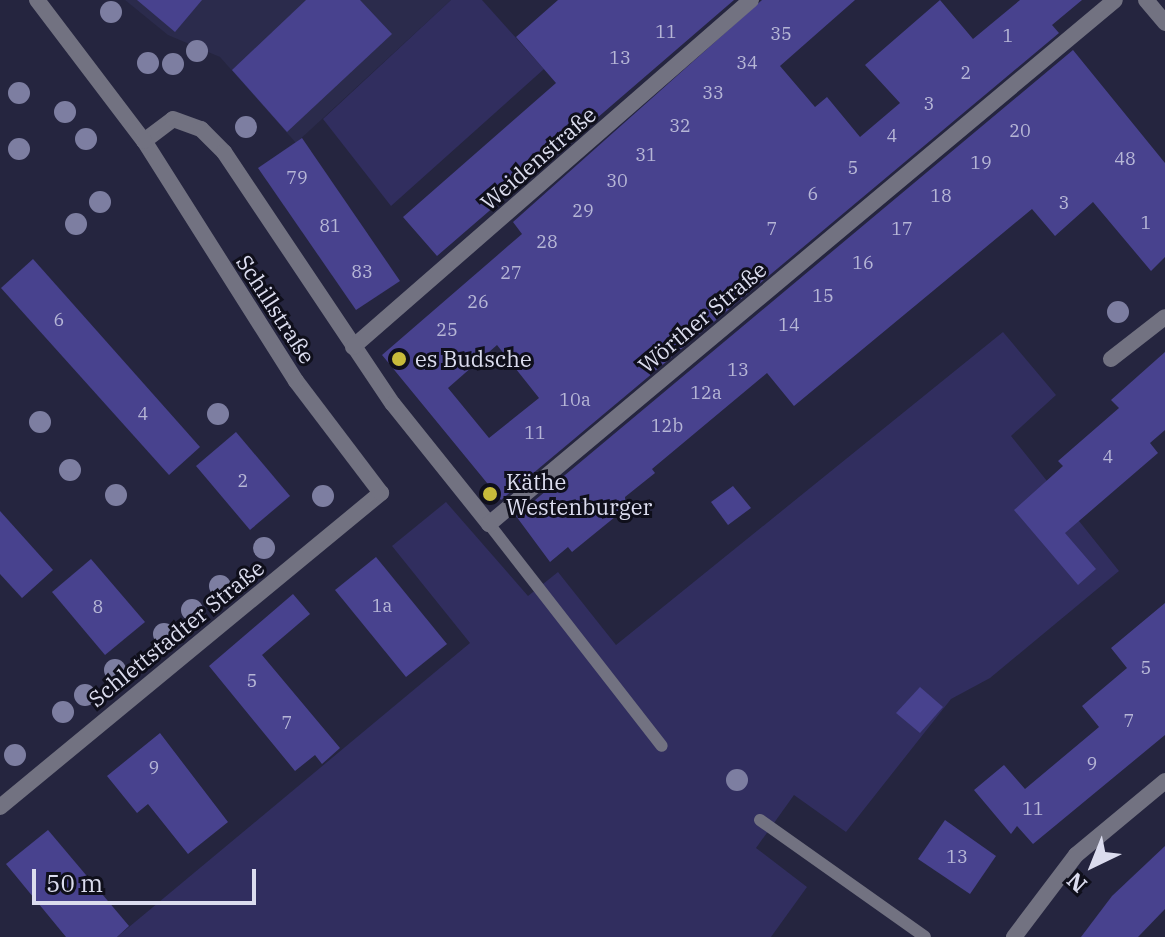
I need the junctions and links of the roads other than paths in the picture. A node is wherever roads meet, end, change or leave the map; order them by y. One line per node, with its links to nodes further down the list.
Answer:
1 (37, 0): 6 (street, Schillstraße)
2 (751, 0): 8 (street, Weidenstraße)
3 (1115, 0): 11 (street, Wörther Straße)
4 (1146, 0): 5 (street)
5 (1165, 23)
6 (144, 141): 8 (street, Schillstraße); 10 (street, Schillstraße)
7 (1165, 317): 9 (street)
8 (353, 347): 11 (street)
9 (1111, 359)
10 (381, 493): 14 (street, Schlettstadter Straße)
11 (489, 524): 12 (lane)
12 (662, 746)
13 (1165, 781): 17 (street)
14 (0, 807)
15 (760, 820): 16 (lane)
16 (925, 937)
17 (1014, 937)

